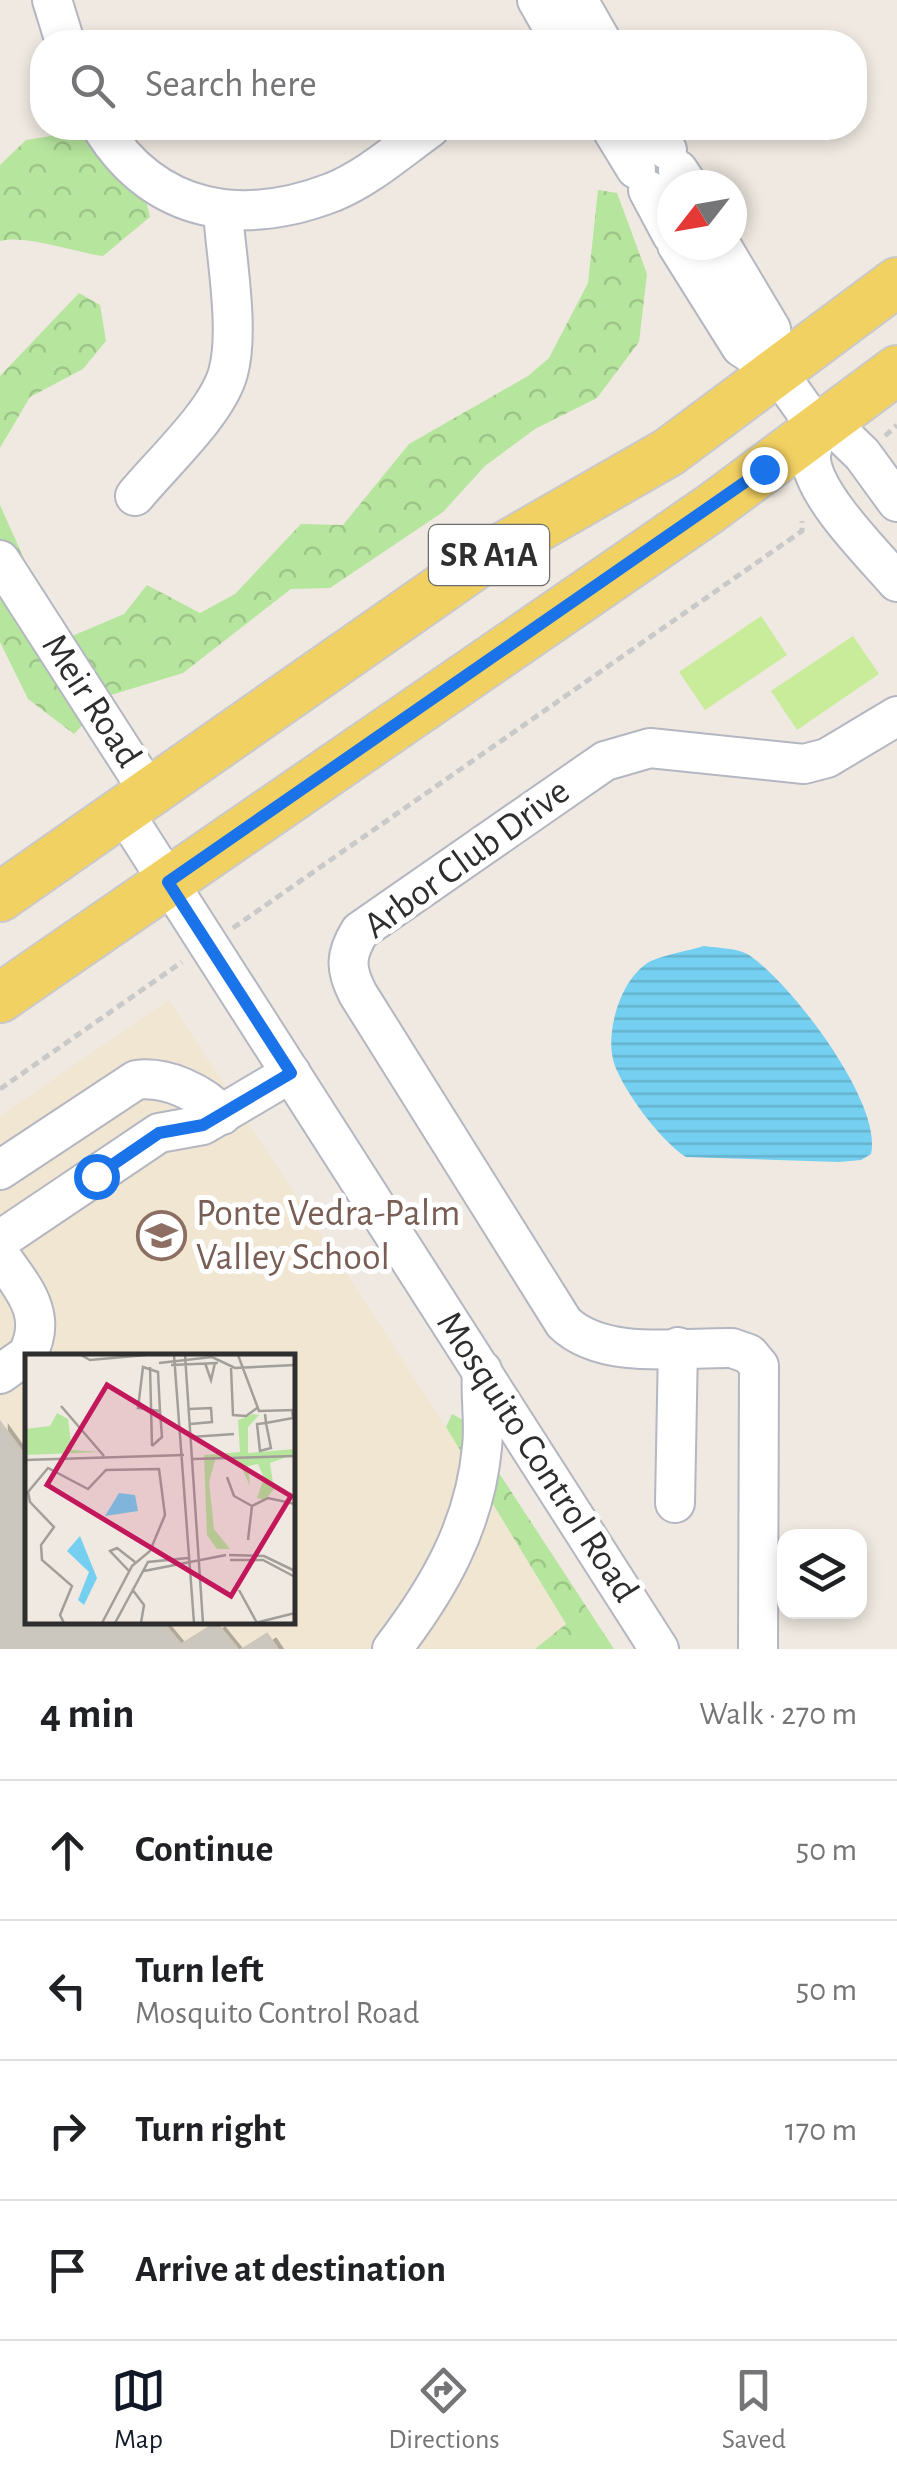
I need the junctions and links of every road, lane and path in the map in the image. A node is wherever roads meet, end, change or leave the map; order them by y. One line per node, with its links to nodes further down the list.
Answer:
1 (52, 0): 4 (street)
2 (537, 0): 5 (street)
3 (578, 0): 6 (street)
4 (61, 30)
5 (554, 30)
6 (595, 30)
7 (112, 140): 11 (street)
8 (413, 140): 11 (street)
9 (628, 140): 10 (street)
10 (662, 165)
11 (223, 212): 21 (street)
12 (686, 260): 15 (street)
13 (730, 260): 15 (street)
14 (897, 282): 15 (main road, SR A1A)
15 (776, 370): 18 (street); 26 (main road, SR A1A)
16 (897, 370): 18 (main road, SR A1A)
17 (897, 424): 19 (path)
18 (818, 429): 19 (street); 20 (street); 27 (main road, SR A1A)
19 (862, 454): 22 (street)
20 (824, 488): 24 (street); 29 (path)
21 (135, 496)
22 (897, 502)
23 (0, 560): 26 (street, Meir Road)
24 (897, 582)
25 (897, 716): 37 (street, Arbor Club Drive)
26 (136, 802): 27 (street, Mosquito Control Road); 28 (main road, SR A1A)
27 (168, 882): 29 (street, Mosquito Control Road); 30 (main road, SR A1A)
28 (3, 888)
29 (208, 943): 31 (street, Mosquito Control Road); 32 (path)
30 (0, 998)
31 (291, 1073): 33 (street); 40 (street, Mosquito Control Road)
32 (0, 1089)
33 (222, 1115): 34 (street); 35 (street)
34 (0, 1170)
35 (0, 1240)
36 (0, 1256): 38 (street)
37 (678, 1347): 42 (street); 45 (street, Arbor Club Drive)
38 (27, 1354)
39 (25, 1356): 41 (street)
40 (482, 1370): 43 (street); 44 (street, Mosquito Control Road)
41 (0, 1374)
42 (674, 1502)
43 (392, 1649)
44 (659, 1649)
45 (758, 1649)

